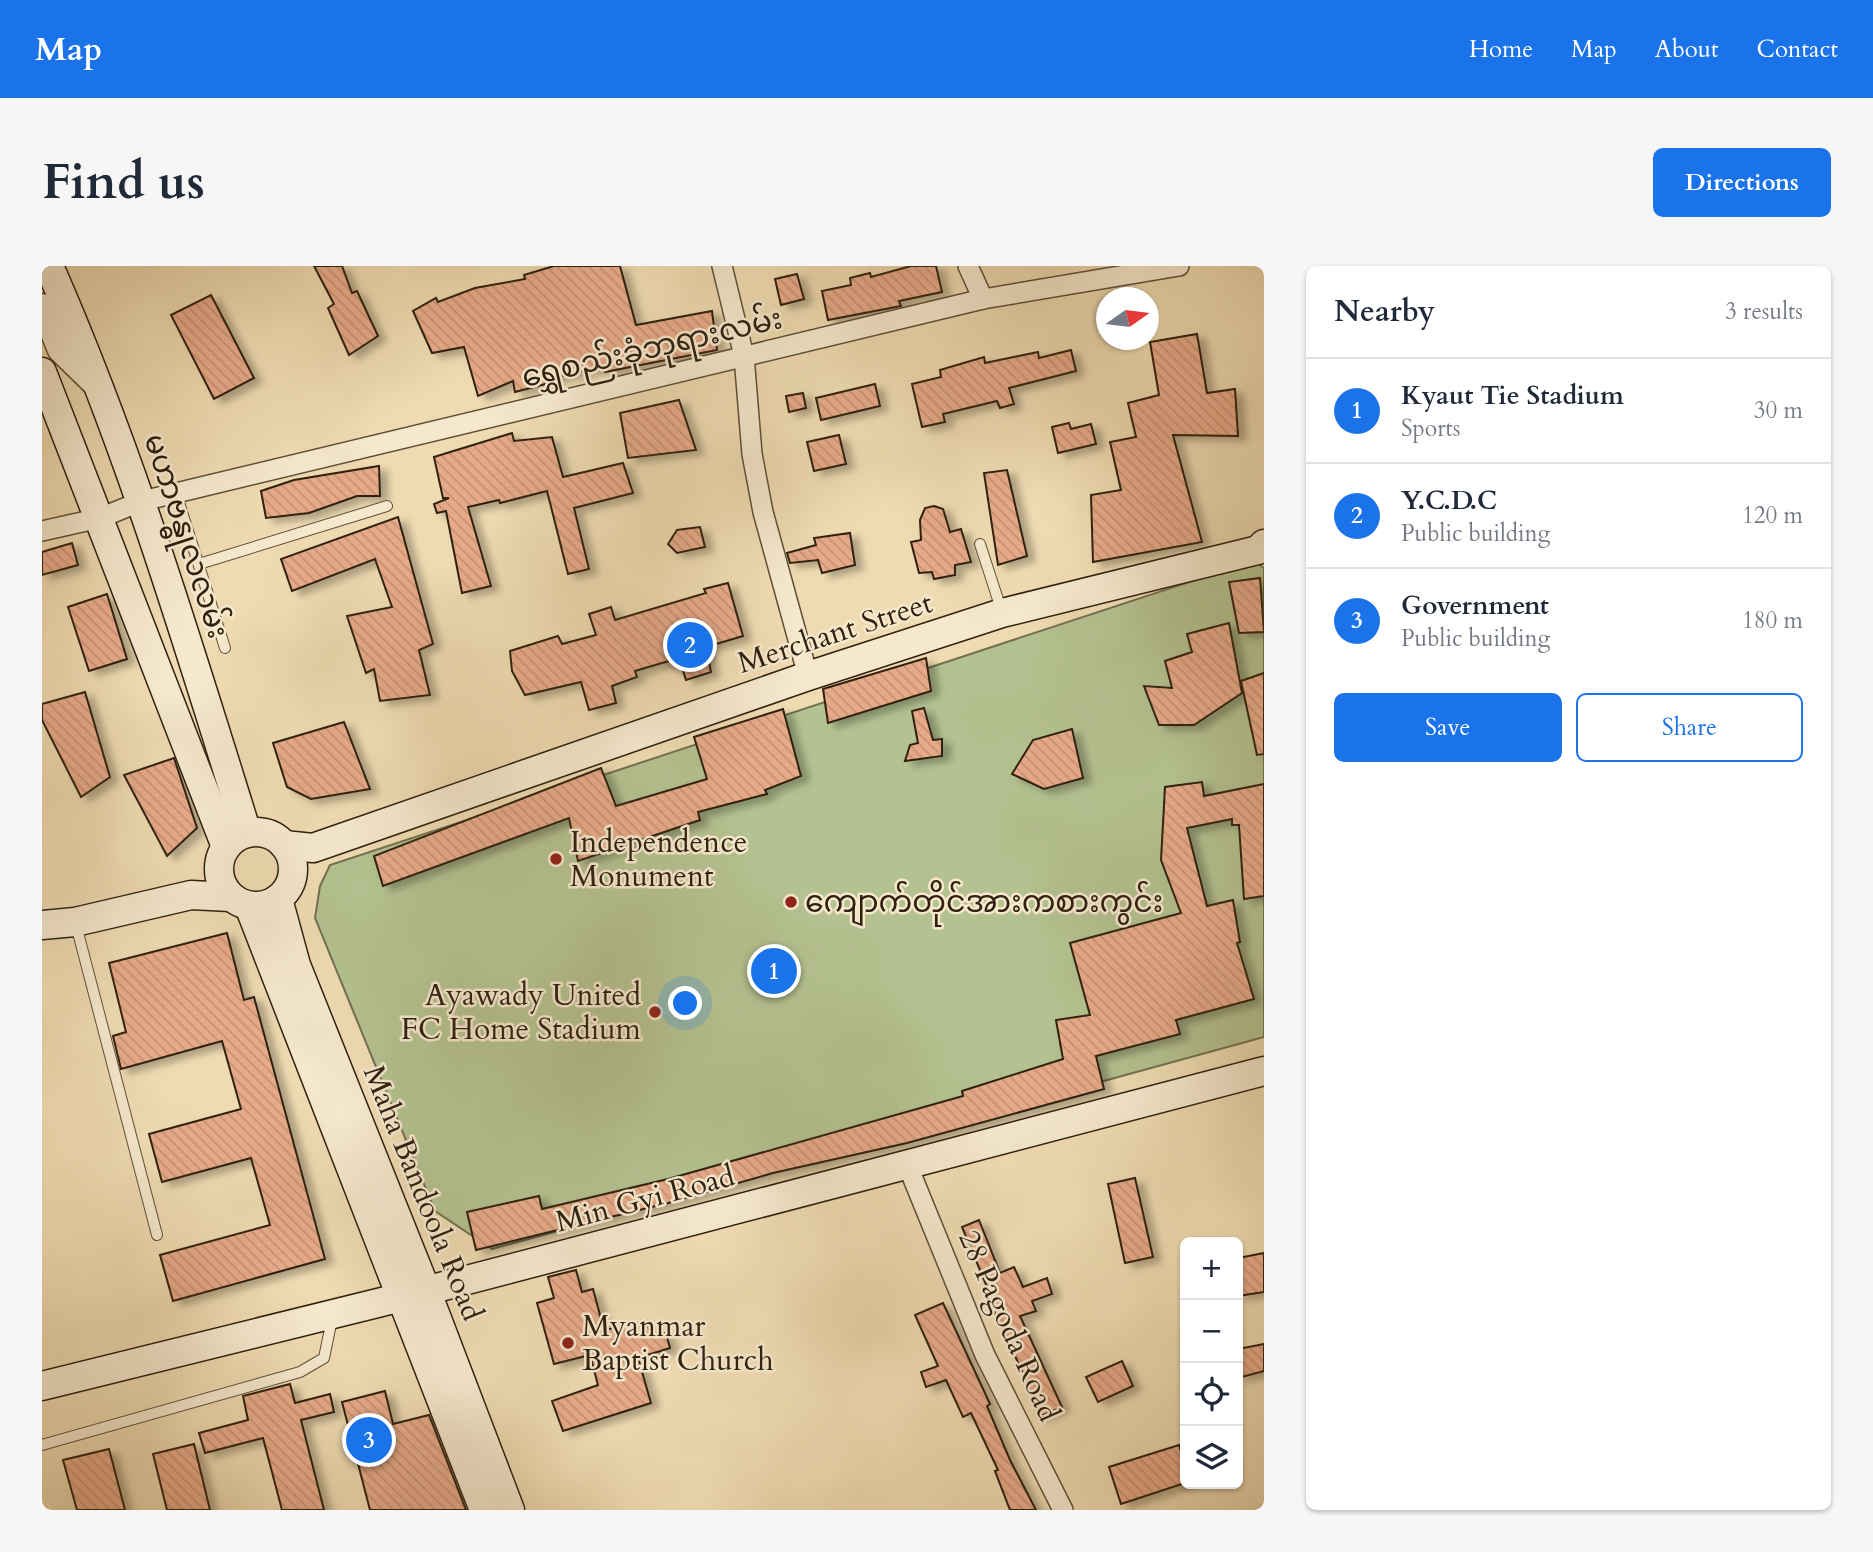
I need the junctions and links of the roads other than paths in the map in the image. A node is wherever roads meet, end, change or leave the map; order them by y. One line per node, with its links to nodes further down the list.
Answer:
1 (49, 266): 11 (main road, မဟာဗန္ဓုလလမ်း)
2 (722, 266): 9 (street)
3 (968, 266): 6 (street)
4 (1179, 266): 5 (street, ရွှေစည်းခုံဘုရားလမ်း)
5 (1119, 271): 6 (street, ရွှေစည်းခုံဘုရားလမ်း)
6 (983, 299): 9 (street, ရွှေစည်းခုံဘုရားလမ်း)
7 (42, 306): 8 (street)
8 (60, 350): 11 (street); 12 (street)
9 (744, 356): 13 (street, ရွှေစည်းခုံဘုရားလမ်း); 23 (street)
10 (42, 372): 12 (main road)
11 (101, 390): 14 (main road, မဟာဗန္ဓုလလမ်း)
12 (55, 404): 16 (main road)
13 (176, 493): 14 (street, ရွှေစည်းခုံဘုရားလမ်း); 20 (lane)
14 (142, 501): 16 (street, ရွှေစည်းခုံဘုရားလမ်း); 26 (main road, မဟာဗန္ဓုလလမ်း)
15 (387, 506): 20 (lane)
16 (100, 518): 17 (street, ရွှေစည်းခုံဘုရားလမ်း); 26 (main road)
17 (42, 531)
18 (980, 544): 21 (lane)
19 (1262, 552): 21 (main road, Merchant Street)
20 (199, 565): 22 (lane)
21 (1002, 613): 23 (main road, Merchant Street)
22 (225, 648)
23 (808, 676): 25 (main road, Merchant Street)
24 (284, 845): 25 (main road); 26 (main road); 27 (main road)
25 (313, 848): 27 (main road)
26 (234, 871): 28 (main road); 29 (main road); 34 (main road, Maha Bandoola Road)
27 (293, 873): 28 (main road)
28 (278, 899): 34 (main road, Maha Bandoola Road)
29 (75, 922): 30 (main road); 33 (lane)
30 (42, 925)
31 (1264, 1071): 32 (main road, Min Gyi Road)
32 (907, 1164): 34 (main road, Min Gyi Road); 40 (street, 28 Pagoda Road)
33 (157, 1234)
34 (414, 1294): 35 (main road, Min Gyi Road); 38 (main road, Maha Bandoola Road); 39 (main road, Maha Bandoola Road)
35 (333, 1314): 36 (main road, Min Gyi Road); 37 (lane)
36 (42, 1386)
37 (42, 1445)
38 (484, 1510)
39 (510, 1510)
40 (1063, 1510)

